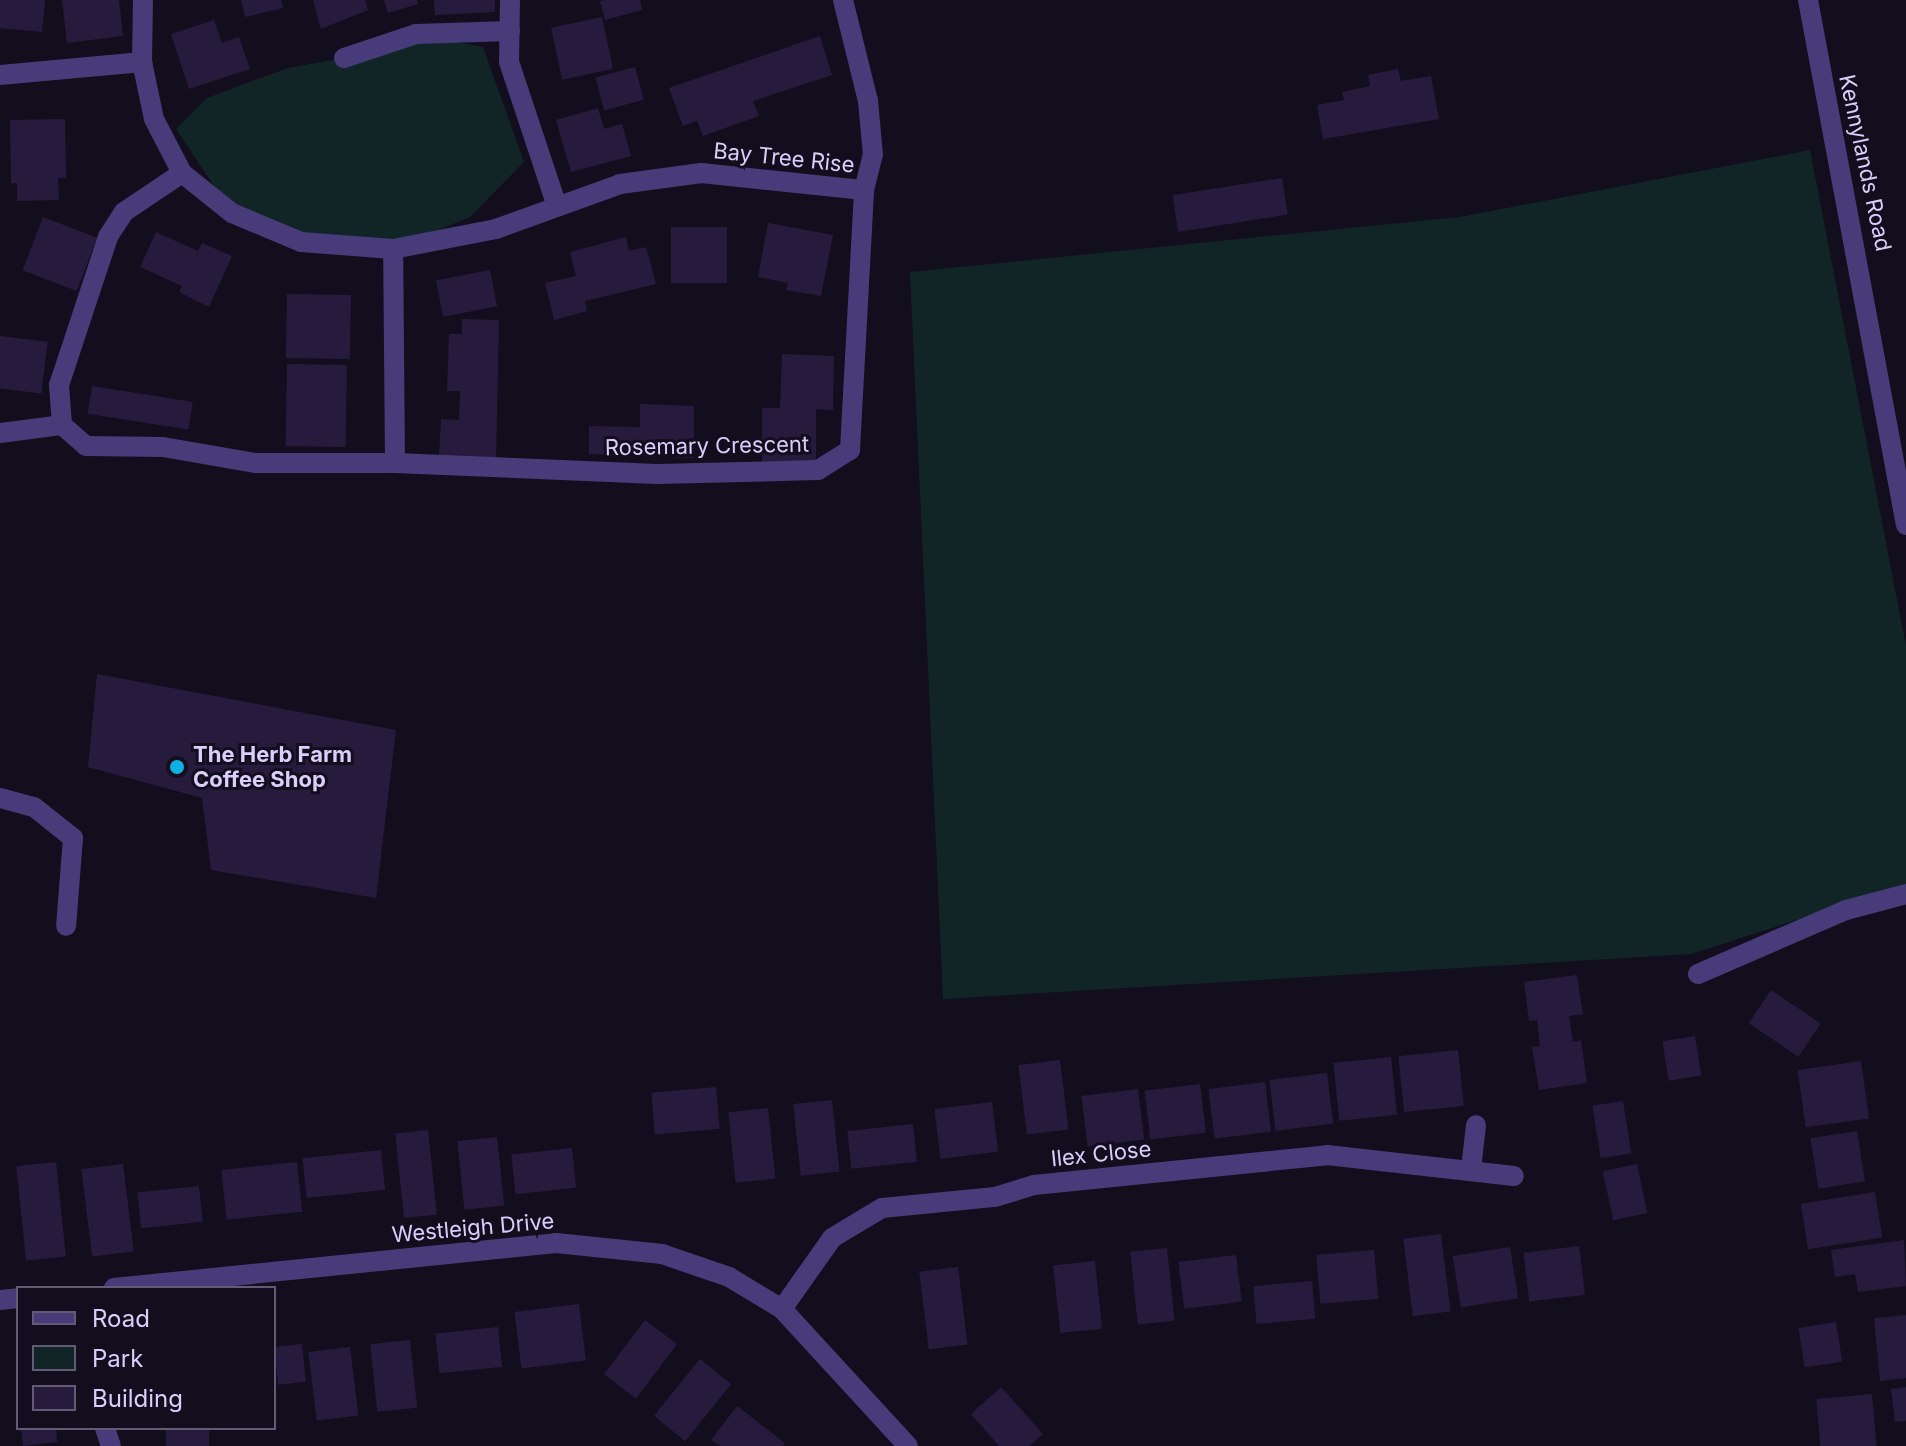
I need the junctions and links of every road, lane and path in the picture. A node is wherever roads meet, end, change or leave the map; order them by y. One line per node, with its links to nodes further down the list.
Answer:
1 (143, 0): 7 (street, Bay Tree Rise)
2 (510, 0): 5 (street)
3 (843, 0): 10 (street, Bay Tree Rise)
4 (1808, 0): 16 (street, Kennylands Road)
5 (510, 31): 6 (street); 11 (street)
6 (344, 58)
7 (142, 62): 8 (street); 9 (street, Bay Tree Rise)
8 (0, 75)
9 (182, 173): 12 (street, Bay Tree Rise); 13 (street)
10 (864, 190): 11 (street, Bay Tree Rise); 15 (street, Rosemary Crescent)
11 (557, 206): 12 (street, Bay Tree Rise)
12 (393, 249): 15 (street)
13 (62, 425): 14 (street); 15 (street, Rosemary Crescent)
14 (0, 433)
15 (395, 463)
16 (1906, 525)
17 (0, 798): 19 (street)
18 (1906, 894): 20 (street)
19 (66, 926)
20 (1698, 974)
21 (1476, 1125): 22 (street)
22 (1471, 1169): 23 (street, Ilex Close); 25 (street, Ilex Close)
23 (1514, 1176)
24 (134, 1286): 25 (street, Westleigh Drive)
25 (782, 1309): 26 (street, Westleigh Drive)
26 (908, 1446)

